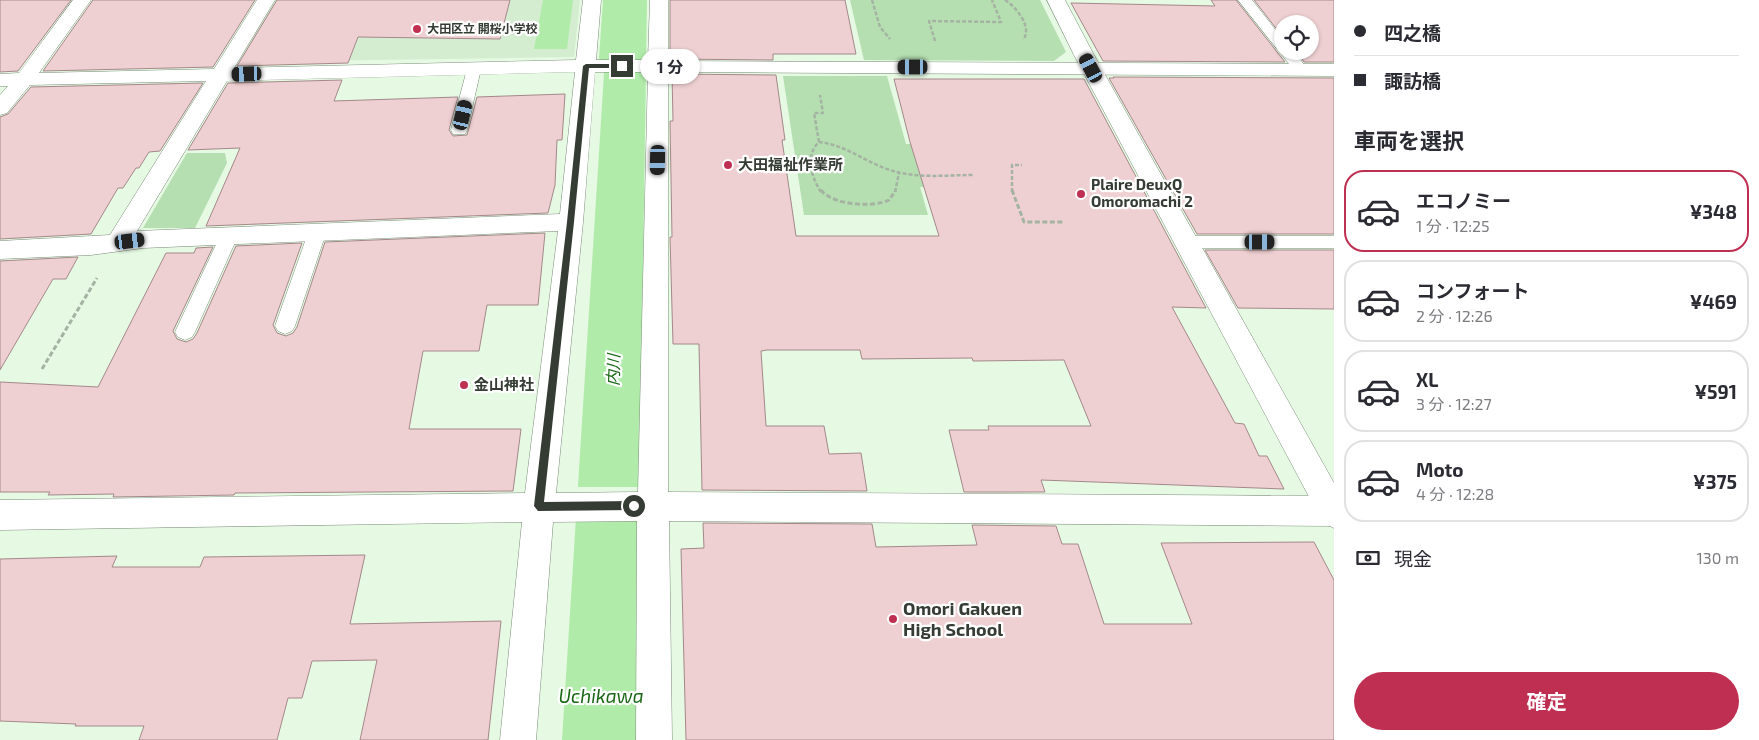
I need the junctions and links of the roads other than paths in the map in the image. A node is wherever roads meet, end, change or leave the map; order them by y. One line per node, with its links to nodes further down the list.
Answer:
1 (82, 0): 17 (street)
2 (266, 0): 15 (street)
3 (592, 0): 9 (street)
4 (658, 0): 10 (street)
5 (1056, 0): 11 (street)
6 (1245, 0): 7 (lane)
7 (1274, 36)
8 (1294, 60): 13 (lane)
9 (586, 66): 10 (street); 12 (street); 20 (street)
10 (658, 66): 11 (street); 30 (street)
11 (1091, 68): 13 (street); 23 (street)
12 (474, 69): 15 (street); 19 (lane)
13 (1302, 70): 14 (street)
14 (1334, 70)
15 (219, 75): 17 (street); 25 (street)
16 (0, 80): 17 (street)
17 (24, 80): 18 (street)
18 (0, 108)
19 (459, 130)
20 (571, 222): 21 (street); 29 (street)
21 (317, 233): 22 (street); 27 (lane)
22 (229, 236): 25 (street); 28 (lane)
23 (1186, 242): 24 (lane); 31 (street)
24 (1334, 242)
25 (117, 243): 26 (street)
26 (0, 250)
27 (285, 326)
28 (185, 332)
29 (538, 506): 30 (street); 32 (street); 33 (street)
30 (653, 506): 31 (street); 34 (street)
31 (1334, 512)
32 (0, 516)
33 (518, 740)
34 (654, 740)

